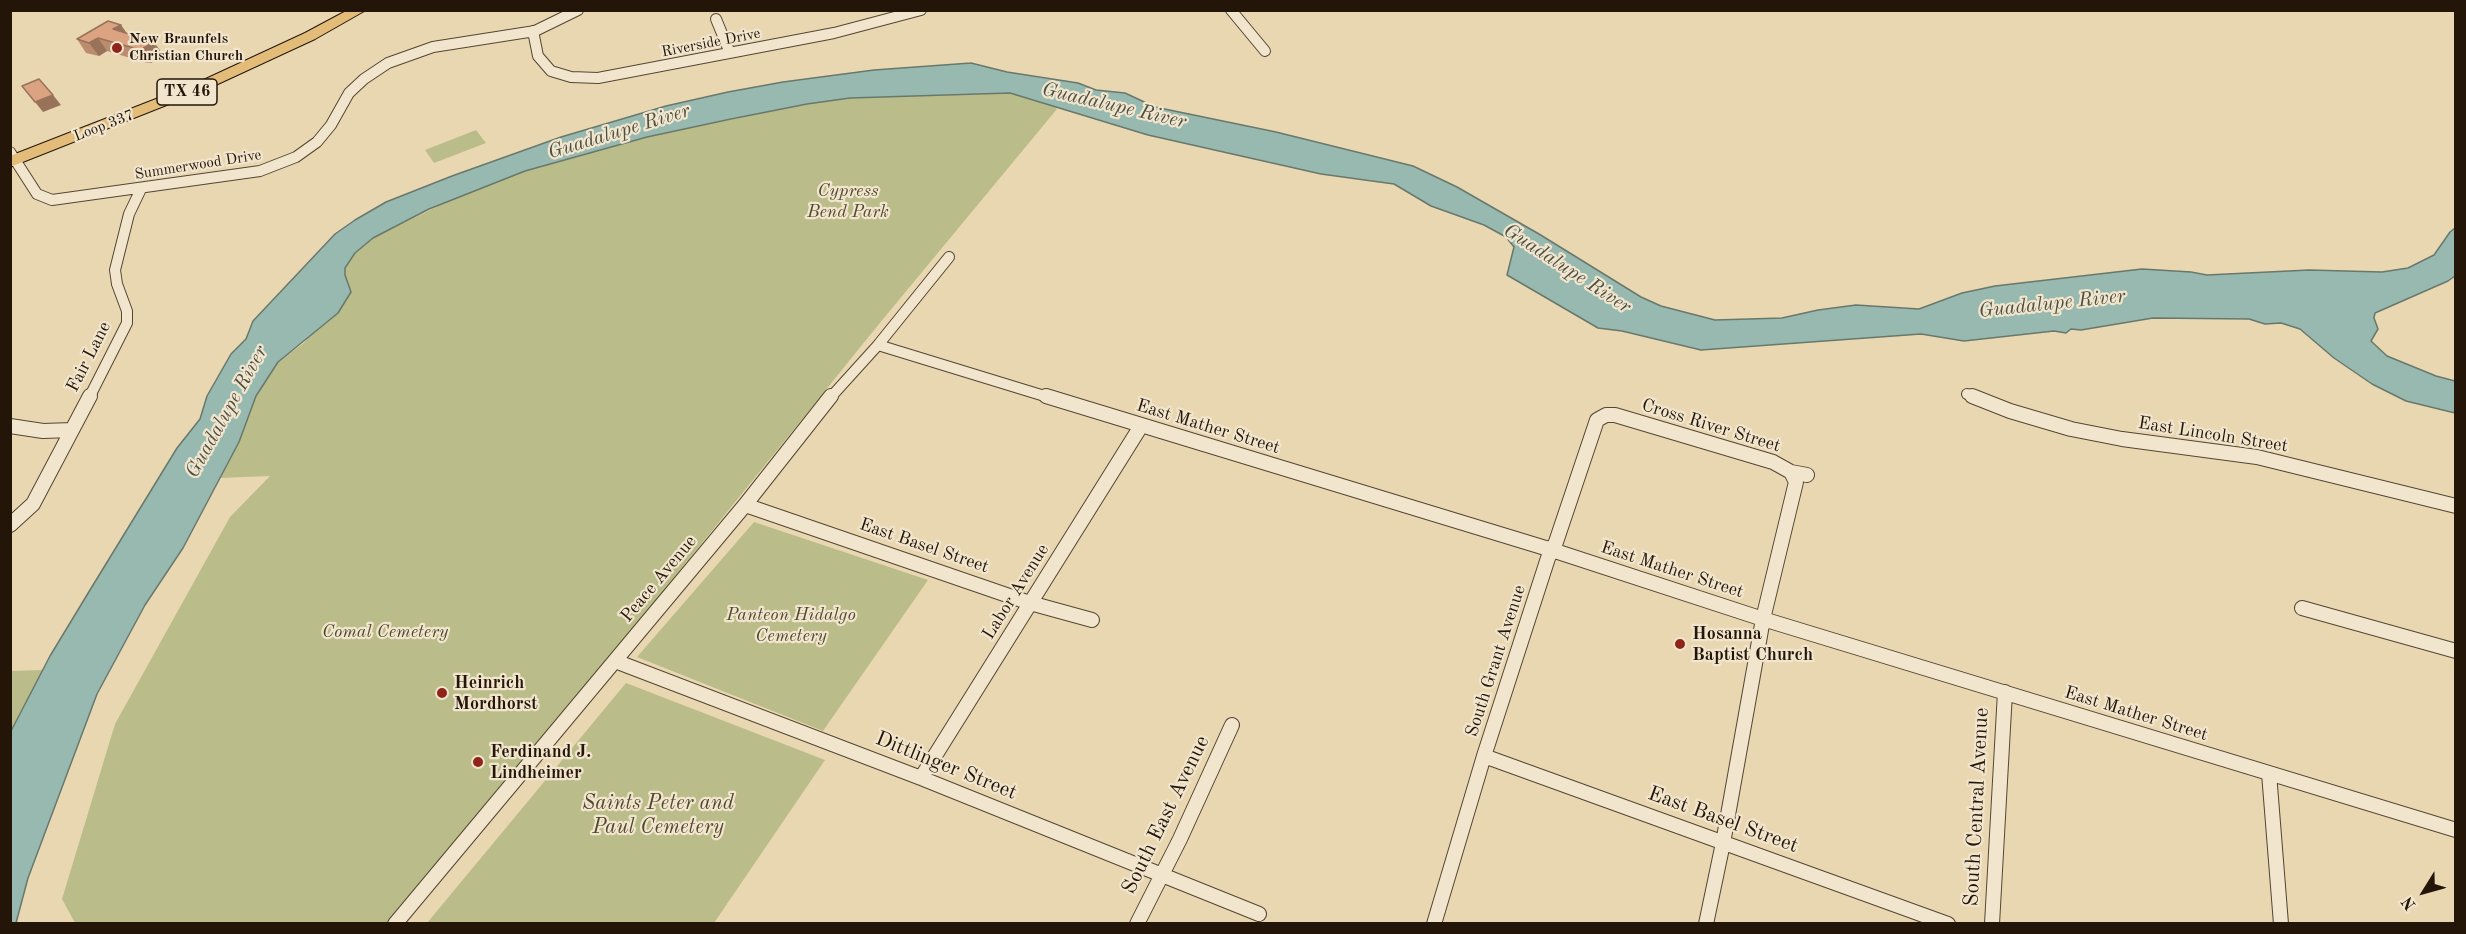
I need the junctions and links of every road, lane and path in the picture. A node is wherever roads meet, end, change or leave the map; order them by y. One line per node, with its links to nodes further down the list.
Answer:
1 (359, 10): 9 (main road, Loop 337 / TX 46)
2 (578, 10): 6 (street, Summerwood Drive)
3 (1231, 10): 7 (street)
4 (916, 11): 8 (street, Riverside Drive)
5 (716, 19): 8 (street)
6 (533, 31): 8 (street, Riverside Drive); 10 (street, Summerwood Drive)
7 (1265, 51)
8 (730, 53)
9 (12, 158): 10 (street, Summerwood Drive)
10 (141, 189): 17 (street, Fair Lane)
11 (949, 257): 12 (street, Peace Avenue)
12 (878, 345): 16 (street, East Mather Street); 20 (street, Peace Avenue)
13 (1967, 394): 21 (street, East Lincoln Street)
14 (1603, 416): 18 (street, Cross River Street); 23 (street, South Grant Avenue)
15 (10, 426): 17 (street)
16 (1142, 426): 23 (street, East Mather Street); 24 (street, Labor Avenue)
17 (72, 430): 22 (street, Fair Lane)
18 (1791, 472): 19 (street, Cross River Street); 26 (street)
19 (1807, 475)
20 (745, 505): 24 (street, East Basel Street); 29 (street, Peace Avenue)
21 (2456, 506)
22 (10, 525)
23 (1552, 550): 26 (street, East Mather Street); 32 (street, South Grant Avenue)
24 (1030, 603): 27 (street, East Basel Street); 34 (street, Labor Avenue)
25 (2302, 608): 28 (street)
26 (1764, 619): 30 (street, East Mather Street); 36 (street)
27 (1092, 620)
28 (2456, 651)
29 (615, 661): 34 (street, Dittlinger Street); 39 (street, Peace Avenue)
30 (2005, 692): 33 (street, East Mather Street); 44 (street, South Central Avenue)
31 (1232, 725): 37 (street, South East Avenue)
32 (1484, 756): 36 (street, East Basel Street); 41 (street, South Grant Avenue)
33 (2269, 773): 35 (street, East Mather Street); 45 (street)
34 (921, 778): 37 (street, Dittlinger Street)
35 (2456, 831)
36 (1723, 843): 42 (street); 43 (street, East Basel Street)
37 (1162, 875): 38 (street, Dittlinger Street); 40 (street, South East Avenue)
38 (1259, 914)
39 (395, 924)
40 (1137, 924)
41 (1434, 924)
42 (1706, 924)
43 (1948, 924)
44 (1992, 924)
45 (2281, 924)

